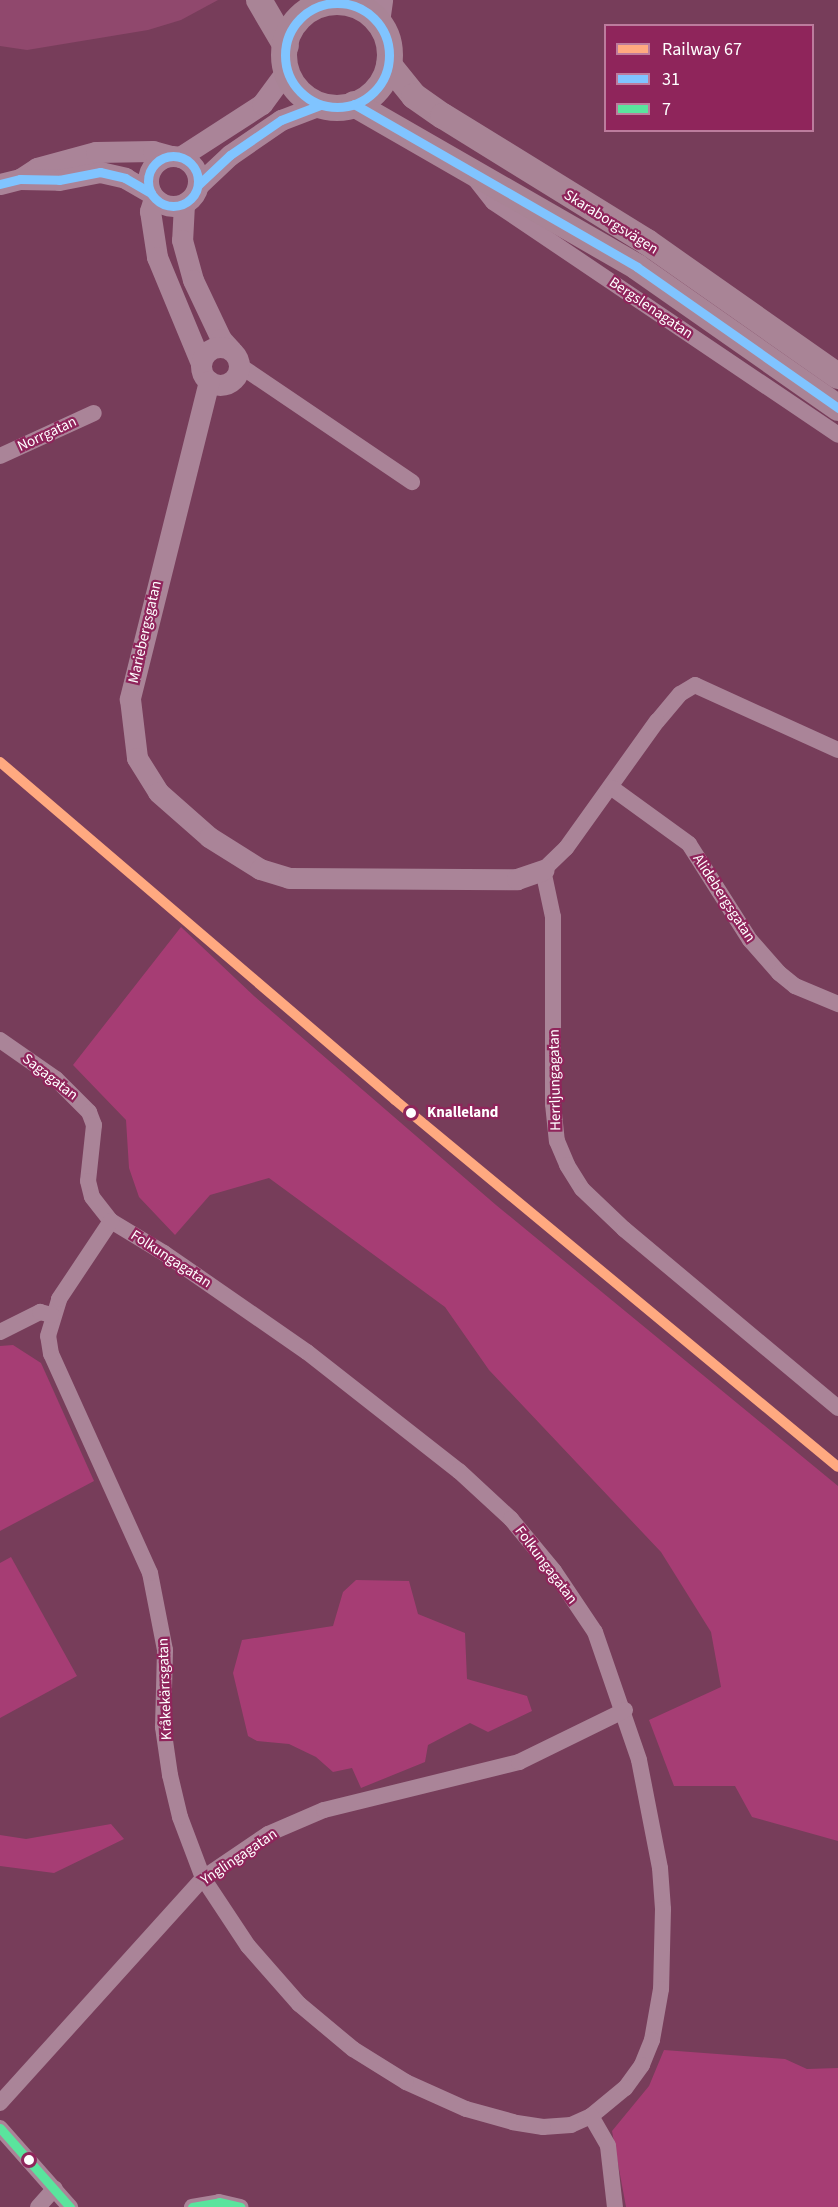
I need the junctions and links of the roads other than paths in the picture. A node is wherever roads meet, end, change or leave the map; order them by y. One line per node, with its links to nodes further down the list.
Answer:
1 (260, 1): 4 (main road)
2 (332, 1): 3 (main road); 4 (main road)
3 (381, 11): 5 (main road)
4 (286, 58): 7 (main road); 8 (street)
5 (389, 65): 6 (main road); 16 (main road, Skaraborgsvägen)
6 (354, 104): 7 (main road); 9 (main road, Skaraborgsvägen)
7 (320, 105): 11 (street)
8 (175, 157): 10 (street); 11 (street); 12 (street)
9 (471, 174): 17 (main road, Skaraborgsvägen); 19 (street, Bergslenagatan)
10 (10, 182): 12 (street)
11 (198, 185): 13 (street)
12 (152, 196): 13 (street); 15 (street)
13 (184, 204): 14 (street)
14 (235, 358): 15 (street); 15 (street); 21 (street)
15 (205, 372): 24 (street, Mariebergsgatan)
16 (838, 376)
17 (838, 408)
18 (94, 413): 20 (street, Norrgatan)
19 (838, 435)
20 (0, 456)
21 (412, 482)
22 (838, 750): 23 (street)
23 (612, 788): 24 (street); 25 (street, Alidebergsgatan)
24 (543, 870): 30 (street, Herrljungagatan)
25 (838, 1004)
26 (0, 1040): 27 (street, Sagagatan)
27 (111, 1221): 28 (street, Kråkekärrsgatan); 31 (street, Folkungagatan)
28 (52, 1315): 29 (street); 32 (street, Kråkekärrsgatan)
29 (0, 1332)
30 (838, 1408)
31 (625, 1710): 32 (street, Ynglingagatan); 33 (street, Folkungagatan)
32 (203, 1878): 34 (street, Ynglingagatan); 35 (street, Kråkekärrsgatan)
33 (625, 2088): 35 (street, Kråkekärrsgatan)
34 (0, 2103)
35 (591, 2116): 42 (street)
36 (0, 2128): 37 (street)
37 (55, 2188): 38 (street); 39 (street)
38 (38, 2207)
39 (70, 2207)
40 (192, 2207): 41 (street)
41 (240, 2207)
42 (615, 2207)

